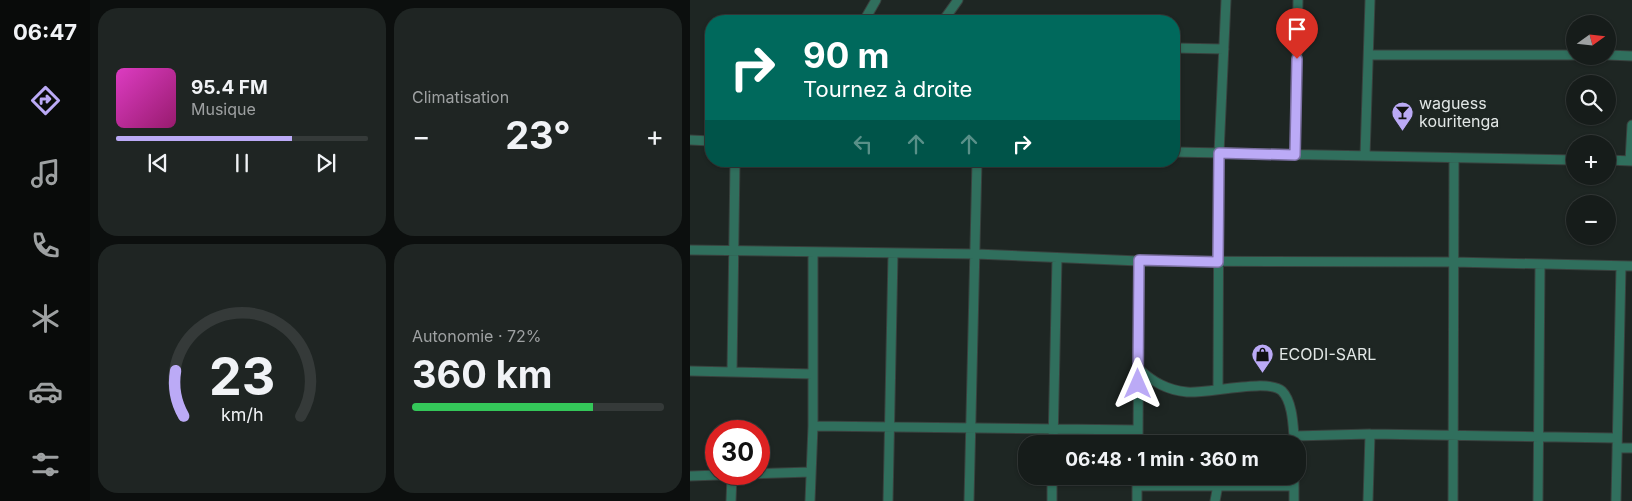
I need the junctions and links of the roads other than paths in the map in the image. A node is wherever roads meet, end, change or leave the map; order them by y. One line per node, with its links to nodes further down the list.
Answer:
1 (876, 0): 6 (street)
2 (958, 0): 7 (street)
3 (1226, 0): 9 (street)
4 (1298, 0): 19 (street)
5 (1370, 0): 10 (street)
6 (867, 15)
7 (947, 15)
8 (1180, 48): 9 (street)
9 (1224, 49): 18 (street)
10 (1369, 54): 11 (street); 20 (street)
11 (1566, 55)
12 (1616, 56): 13 (street)
13 (1632, 56)
14 (1632, 125): 24 (street)
15 (690, 140): 16 (street)
16 (705, 141)
17 (1180, 152): 18 (street)
18 (1219, 153): 19 (street); 34 (street)
19 (1295, 155): 20 (street)
20 (1365, 156): 21 (street)
21 (1454, 158): 22 (street); 35 (street)
22 (1566, 160)
23 (1616, 160): 24 (street)
24 (1631, 161)
25 (736, 167): 28 (street)
26 (977, 167): 31 (street)
27 (690, 250): 28 (street)
28 (734, 252): 29 (street); 41 (street)
29 (813, 252): 30 (street); 42 (street)
30 (893, 254): 31 (street); 45 (street)
31 (976, 254): 32 (street); 46 (street)
32 (1057, 258): 33 (street); 47 (street)
33 (1139, 260): 34 (street); 39 (street)
34 (1218, 262): 35 (street); 43 (street)
35 (1453, 262): 36 (street); 53 (street)
36 (1540, 264): 37 (street); 54 (street)
37 (1621, 266): 38 (street); 56 (street)
38 (1632, 266)
39 (1139, 369): 43 (street); 48 (street)
40 (690, 372): 41 (street)
41 (732, 372): 42 (street)
42 (813, 374): 44 (street)
43 (1218, 388): 52 (street)
44 (813, 426): 45 (street); 58 (street)
45 (890, 427): 46 (street); 69 (street)
46 (971, 427): 47 (street); 70 (street)
47 (1053, 429): 48 (street); 50 (street)
48 (1138, 430): 51 (street)
49 (1370, 434): 53 (street); 55 (street); 75 (street)
50 (1053, 435)
51 (1138, 435)
52 (1293, 435)
53 (1454, 436): 54 (street); 76 (street)
54 (1538, 438): 56 (street); 77 (street)
55 (1306, 439)
56 (1617, 443): 57 (street); 78 (street)
57 (1632, 448)
58 (810, 472): 59 (street); 68 (street)
59 (770, 474)
60 (690, 476): 61 (street)
61 (705, 476)
62 (732, 485): 67 (street)
63 (1052, 485): 71 (street)
64 (1218, 485): 66 (street); 73 (street)
65 (1294, 485): 74 (street)
66 (1137, 486): 72 (street)
67 (731, 501)
68 (810, 501)
69 (888, 501)
70 (969, 501)
71 (1052, 501)
72 (1137, 501)
73 (1216, 501)
74 (1294, 501)
75 (1368, 501)
76 (1453, 501)
77 (1538, 501)
78 (1616, 501)

